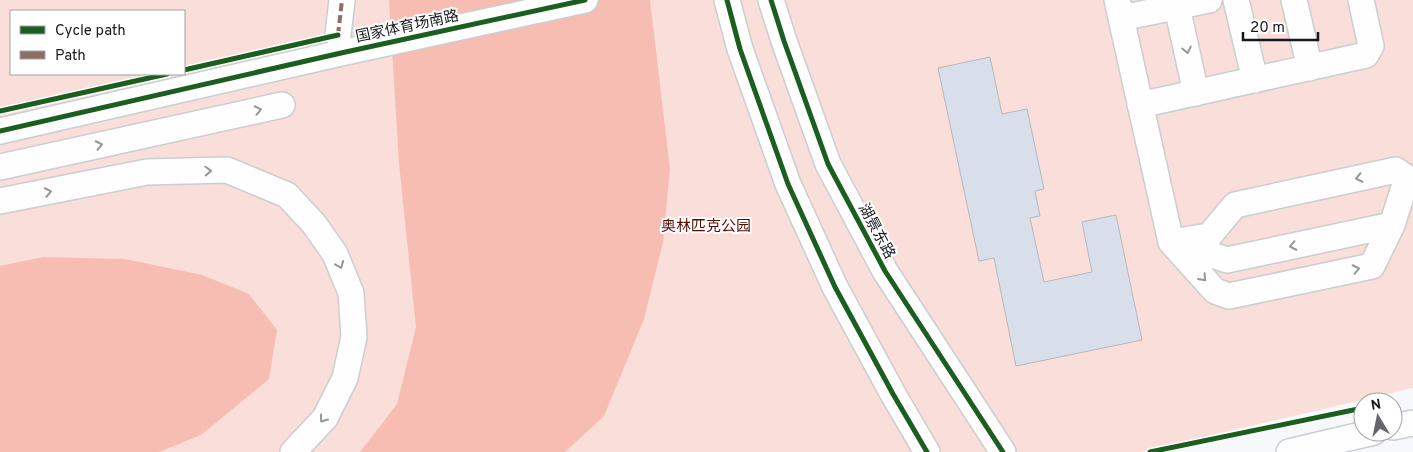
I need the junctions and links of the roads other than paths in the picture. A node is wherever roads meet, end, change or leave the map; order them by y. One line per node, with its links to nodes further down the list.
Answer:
1 (342, 0): 11 (street)
2 (585, 0): 17 (street, 国家体育场南路)
3 (727, 0): 24 (street)
4 (772, 0): 25 (street, 湖景东路)
5 (1209, 0): 9 (street)
6 (1236, 0): 13 (street)
7 (1294, 0): 12 (street)
8 (1361, 0): 12 (street)
9 (1177, 7): 10 (street); 14 (street, one-way to 14)
10 (1119, 9): 16 (street)
11 (338, 36)
12 (1310, 68): 13 (street)
13 (1255, 80): 14 (street)
14 (1196, 92): 16 (street)
15 (282, 105): 18 (street, one-way to 15)
16 (1140, 105): 21 (street)
17 (0, 131)
18 (0, 167)
19 (0, 201): 23 (street, one-way to 23)
20 (1392, 225): 21 (street, one-way to 21); 21 (street, one-way to 20); 21 (street, one-way to 21)
21 (1171, 242)
22 (1353, 437): 26 (street)
23 (293, 452)
24 (927, 452)
25 (1003, 452)
26 (1289, 452)

